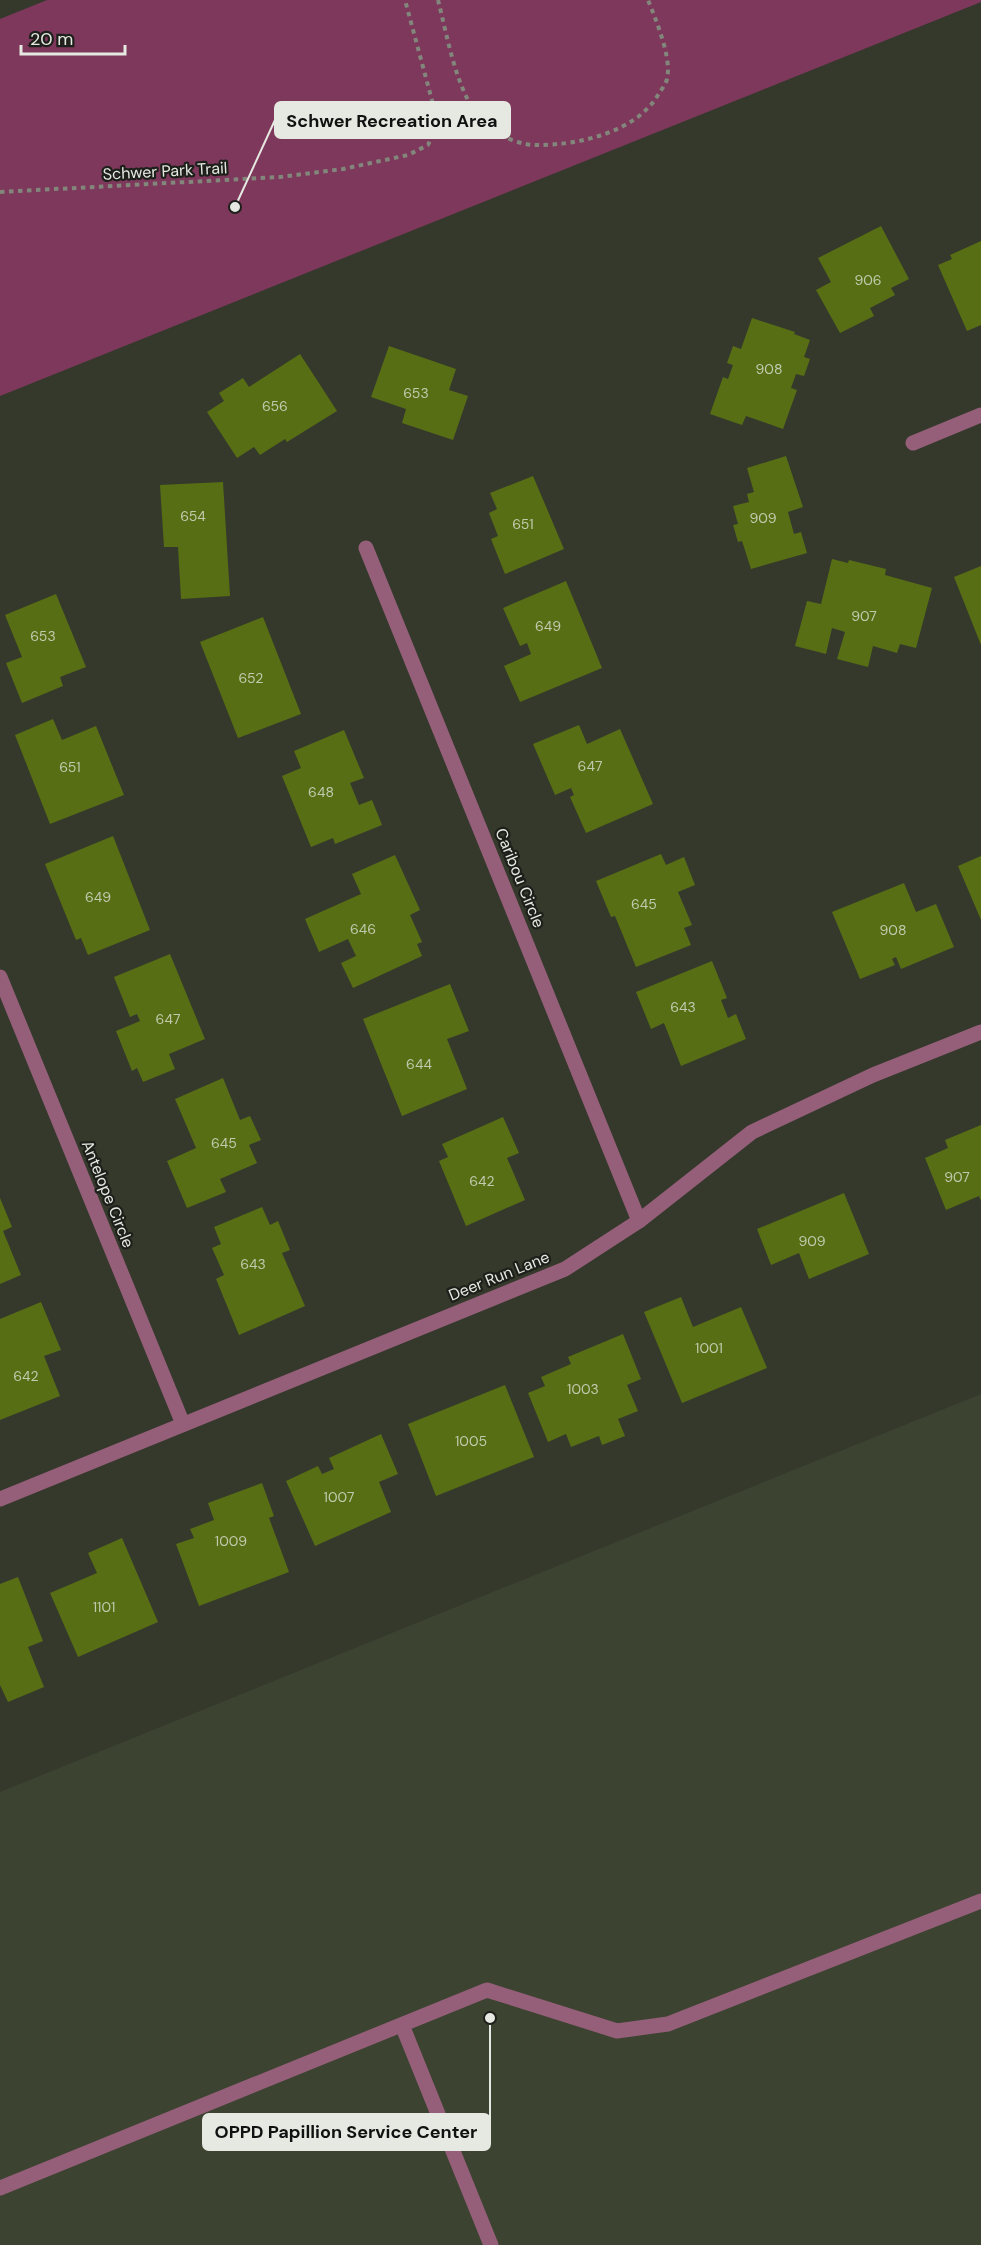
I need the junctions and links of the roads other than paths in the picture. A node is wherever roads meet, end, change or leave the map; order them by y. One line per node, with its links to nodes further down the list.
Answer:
1 (981, 415): 2 (street)
2 (913, 443)
3 (366, 548): 6 (street, Caribou Circle)
4 (0, 977): 7 (street, Antelope Circle)
5 (981, 1032): 6 (street, Deer Run Lane)
6 (639, 1221): 7 (street, Deer Run Lane)
7 (183, 1424): 8 (street, Deer Run Lane)
8 (0, 1499)
9 (981, 1901): 10 (street)
10 (402, 2025): 11 (street); 12 (street)
11 (0, 2188)
12 (491, 2245)

